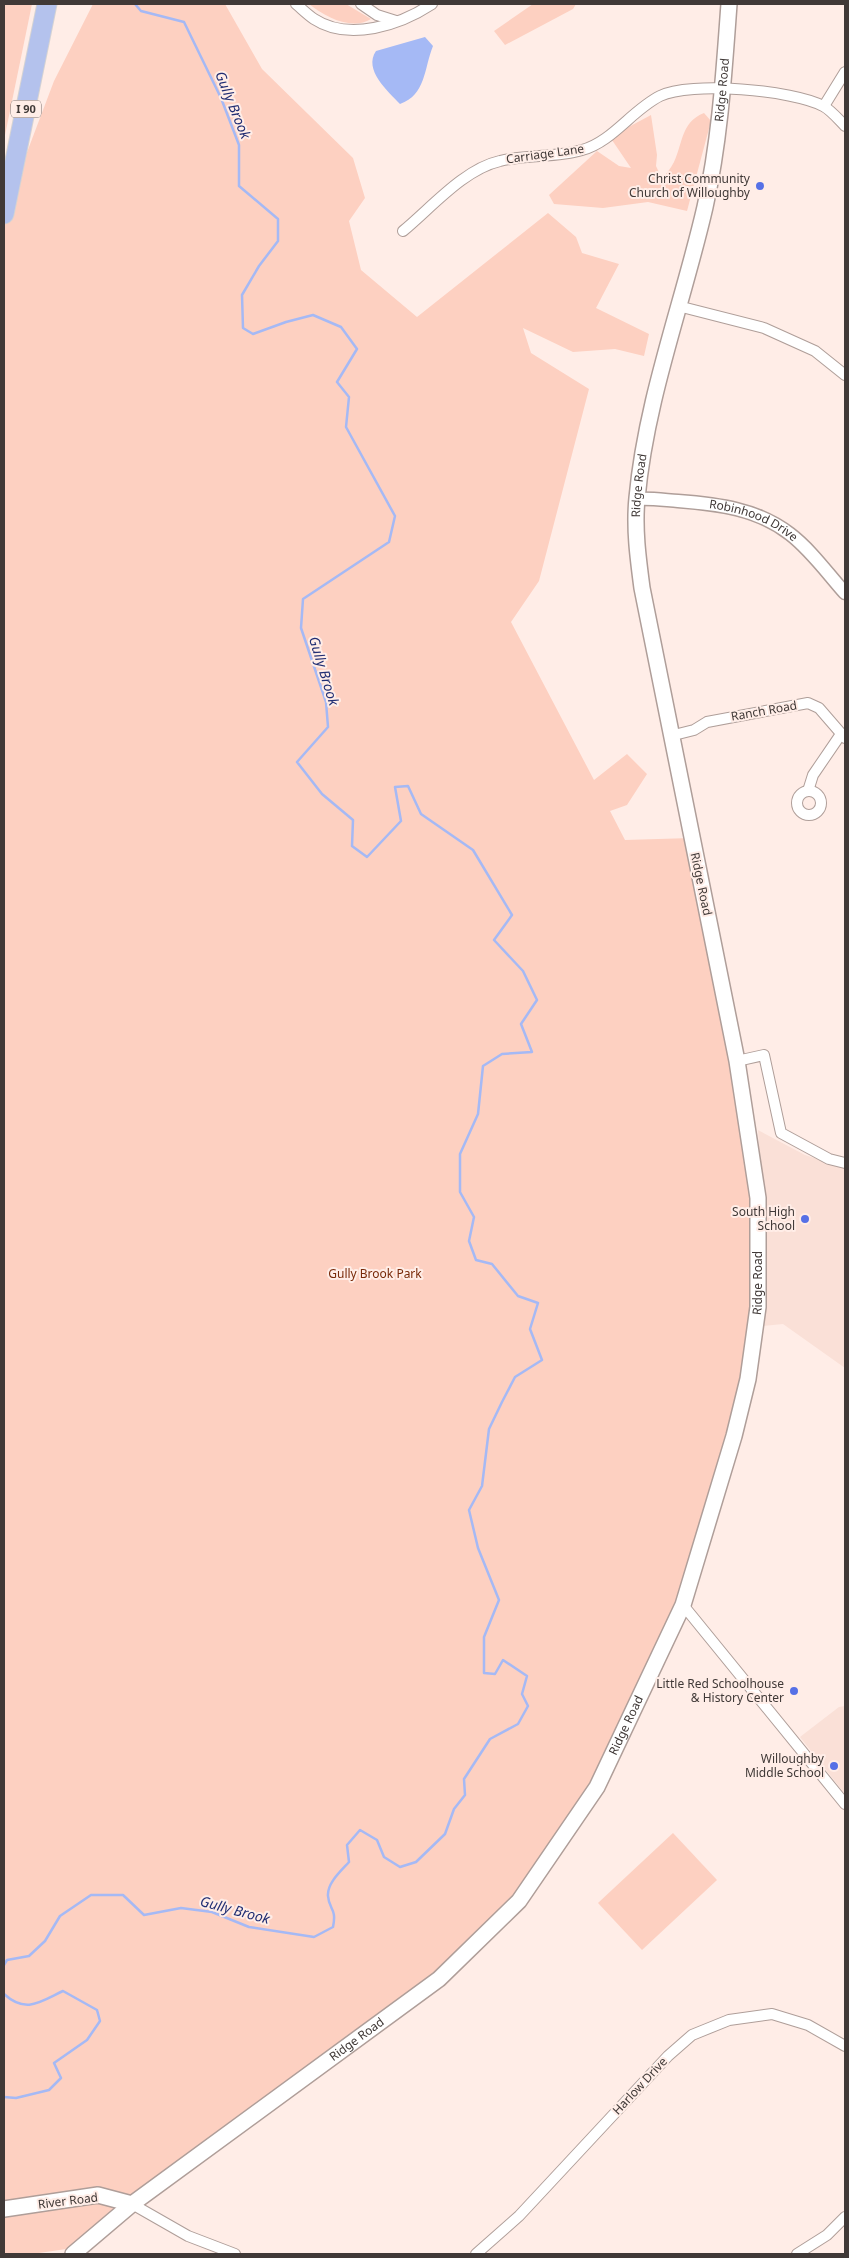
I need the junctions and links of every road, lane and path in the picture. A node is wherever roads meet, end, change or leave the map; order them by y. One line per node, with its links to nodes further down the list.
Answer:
1 (48, 4): 11 (highway, I 90)
2 (296, 4): 6 (street)
3 (360, 4): 6 (street)
4 (432, 4): 6 (street)
5 (729, 4): 8 (main road, Ridge Road)
6 (396, 21)
7 (845, 72): 9 (street)
8 (723, 90): 9 (street, Carriage Lane); 12 (street, Carriage Lane); 13 (main road, Ridge Road)
9 (824, 106): 10 (street)
10 (845, 126)
11 (4, 214)
12 (403, 231)
13 (678, 306): 14 (street); 15 (main road, Ridge Road)
14 (845, 375)
15 (636, 500): 16 (street, Robinhood Drive); 17 (main road, Ridge Road)
16 (845, 593)
17 (670, 736): 18 (street, Ranch Road); 20 (main road, Ridge Road)
18 (843, 736): 19 (street)
19 (808, 791)
20 (737, 1061): 21 (street); 22 (main road, Ridge Road)
21 (845, 1163)
22 (683, 1605): 23 (street); 25 (main road, Ridge Road)
23 (845, 1804)
24 (845, 2046): 30 (street, Harlow Drive)
25 (132, 2204): 26 (main road, River Road); 28 (main road, Ridge Road); 29 (street)
26 (4, 2209)
27 (845, 2218): 31 (street)
28 (73, 2254)
29 (235, 2254)
30 (476, 2254)
31 (797, 2254)

